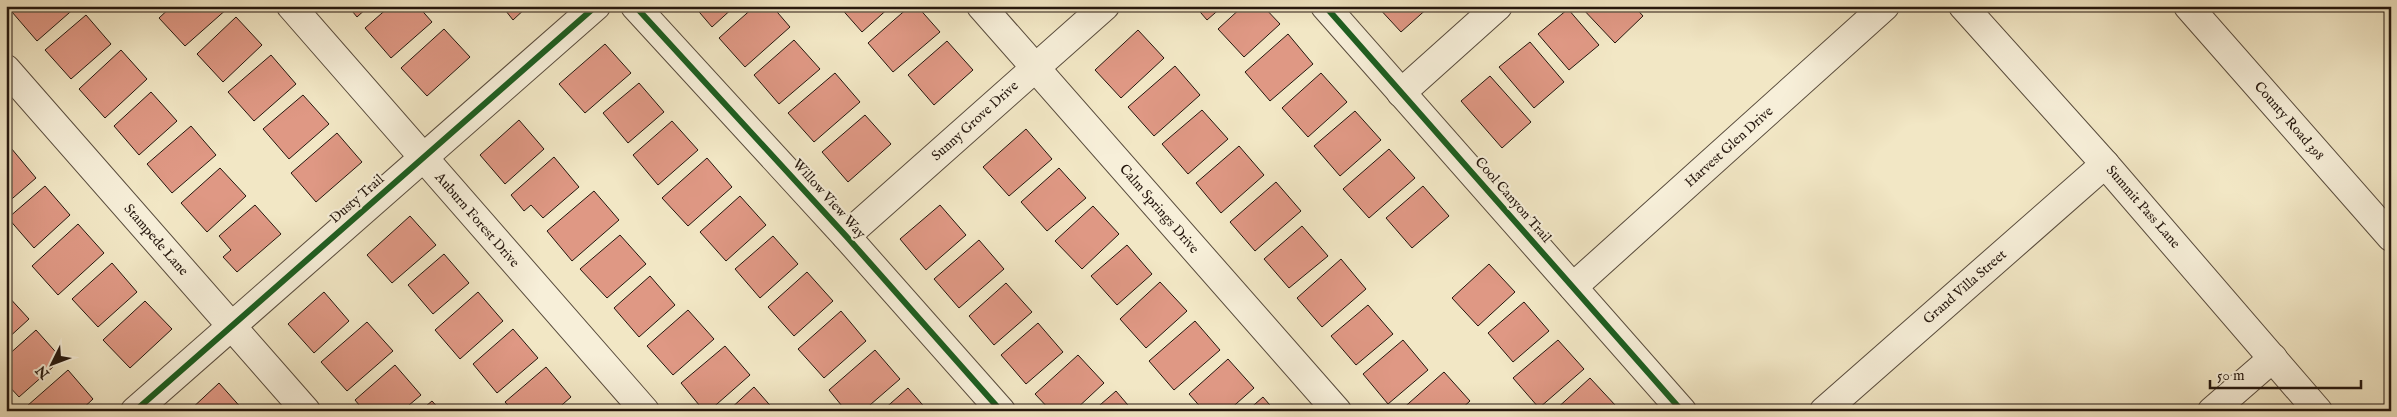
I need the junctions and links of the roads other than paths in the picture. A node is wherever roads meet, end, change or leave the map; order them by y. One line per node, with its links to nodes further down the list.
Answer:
1 (291, 6): 14 (street, Auburn Forest Drive)
2 (596, 6): 14 (street, Dusty Trail)
3 (635, 6): 16 (street, Willow View Way)
4 (981, 6): 11 (street, Calm Springs Drive)
5 (1104, 6): 11 (street, Sunny Grove Drive)
6 (1325, 6): 13 (street, Cool Canyon Trail)
7 (1498, 6): 13 (street)
8 (1885, 6): 18 (street, Harvest Glen Drive)
9 (1963, 6): 15 (street, Summit Pass Lane)
10 (2188, 6): 17 (street, County Road 398)
11 (1035, 68): 16 (street, Sunny Grove Drive); 25 (street, Calm Springs Drive)
12 (6, 69): 19 (street, Stampede Lane)
13 (1401, 93): 18 (street, Cool Canyon Trail)
14 (422, 158): 19 (street, Dusty Trail); 23 (street, Auburn Forest Drive)
15 (2105, 164): 20 (street, Summit Pass Lane); 27 (street, Grand Villa Street)
16 (846, 236): 24 (street, Willow View Way)
17 (2391, 237)
18 (1572, 287): 26 (street, Cool Canyon Trail)
19 (231, 326): 21 (street, Dusty Trail); 22 (street, Stampede Lane)
20 (2273, 358): 28 (street); 29 (street, Summit Pass Lane)
21 (135, 411)
22 (306, 411)
23 (645, 411)
24 (1001, 411)
25 (1337, 411)
26 (1682, 411)
27 (1824, 411)
28 (2212, 411)
29 (2318, 411)

